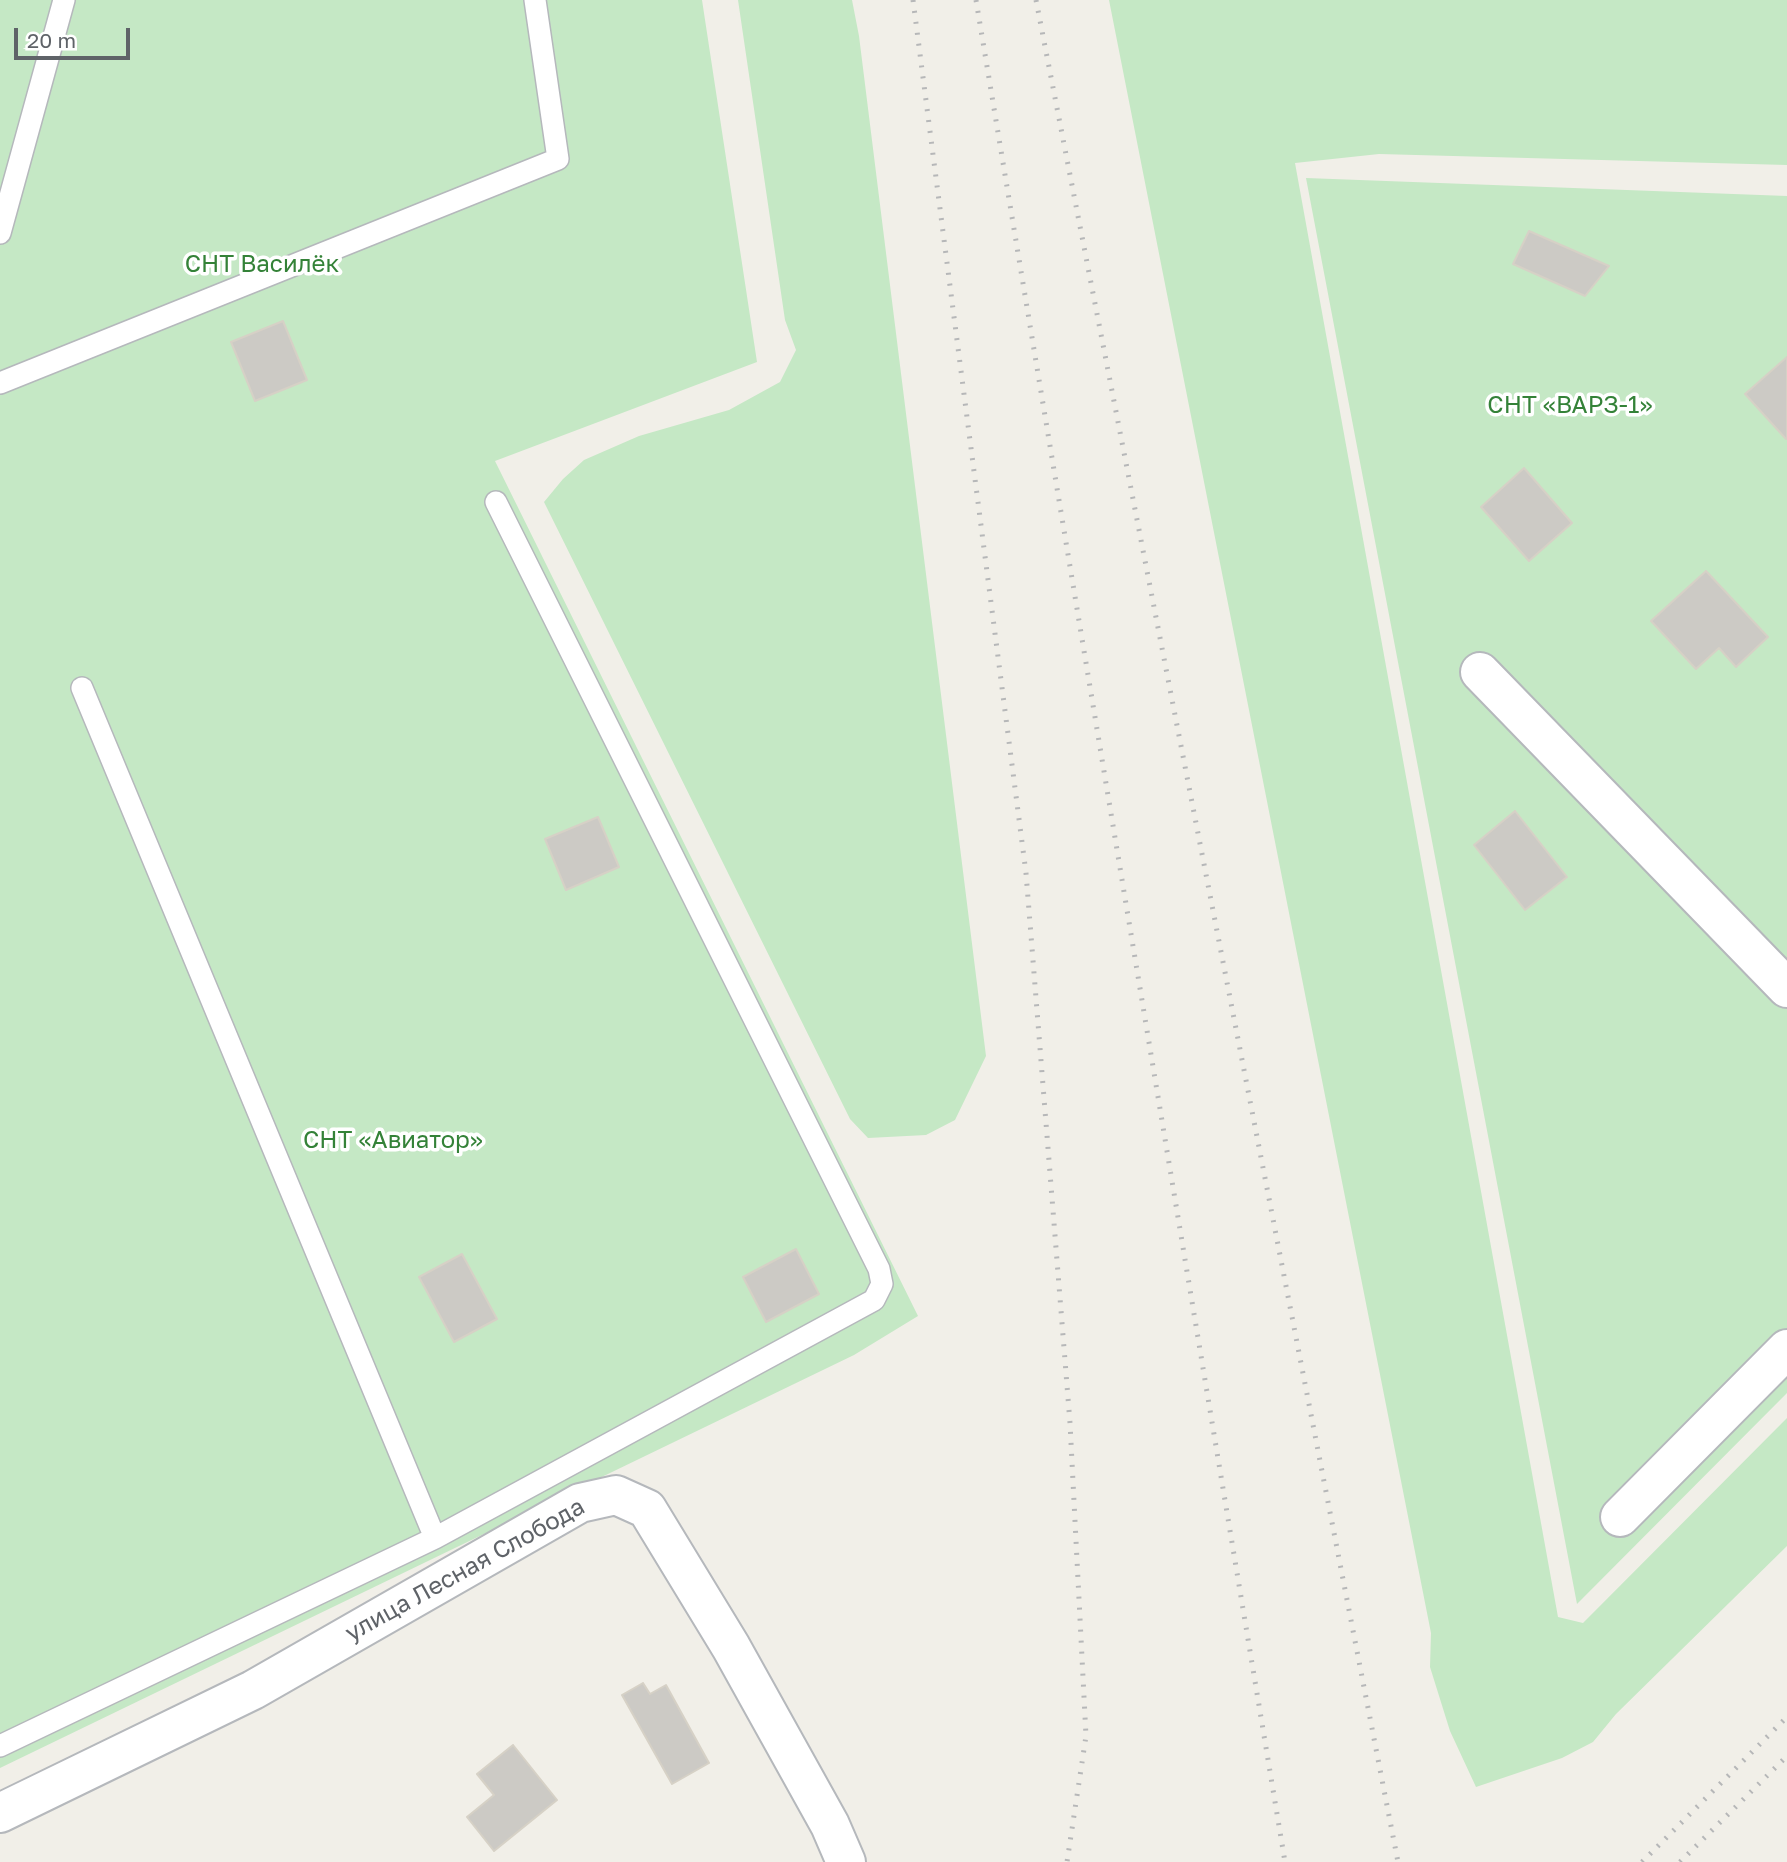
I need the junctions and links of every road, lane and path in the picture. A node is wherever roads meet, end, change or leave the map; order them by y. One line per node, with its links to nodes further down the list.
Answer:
1 (64, 0): 3 (lane)
2 (535, 0): 5 (lane)
3 (7, 181): 4 (lane)
4 (0, 233)
5 (0, 383)
6 (496, 502): 12 (lane)
7 (1480, 672): 9 (street)
8 (82, 688): 12 (lane)
9 (1787, 988)
10 (1787, 1349): 11 (street)
11 (1620, 1517)
12 (435, 1538): 13 (lane)
13 (0, 1746)
14 (0, 1814): 15 (street, улица Лесная Слобода)
15 (846, 1862)

